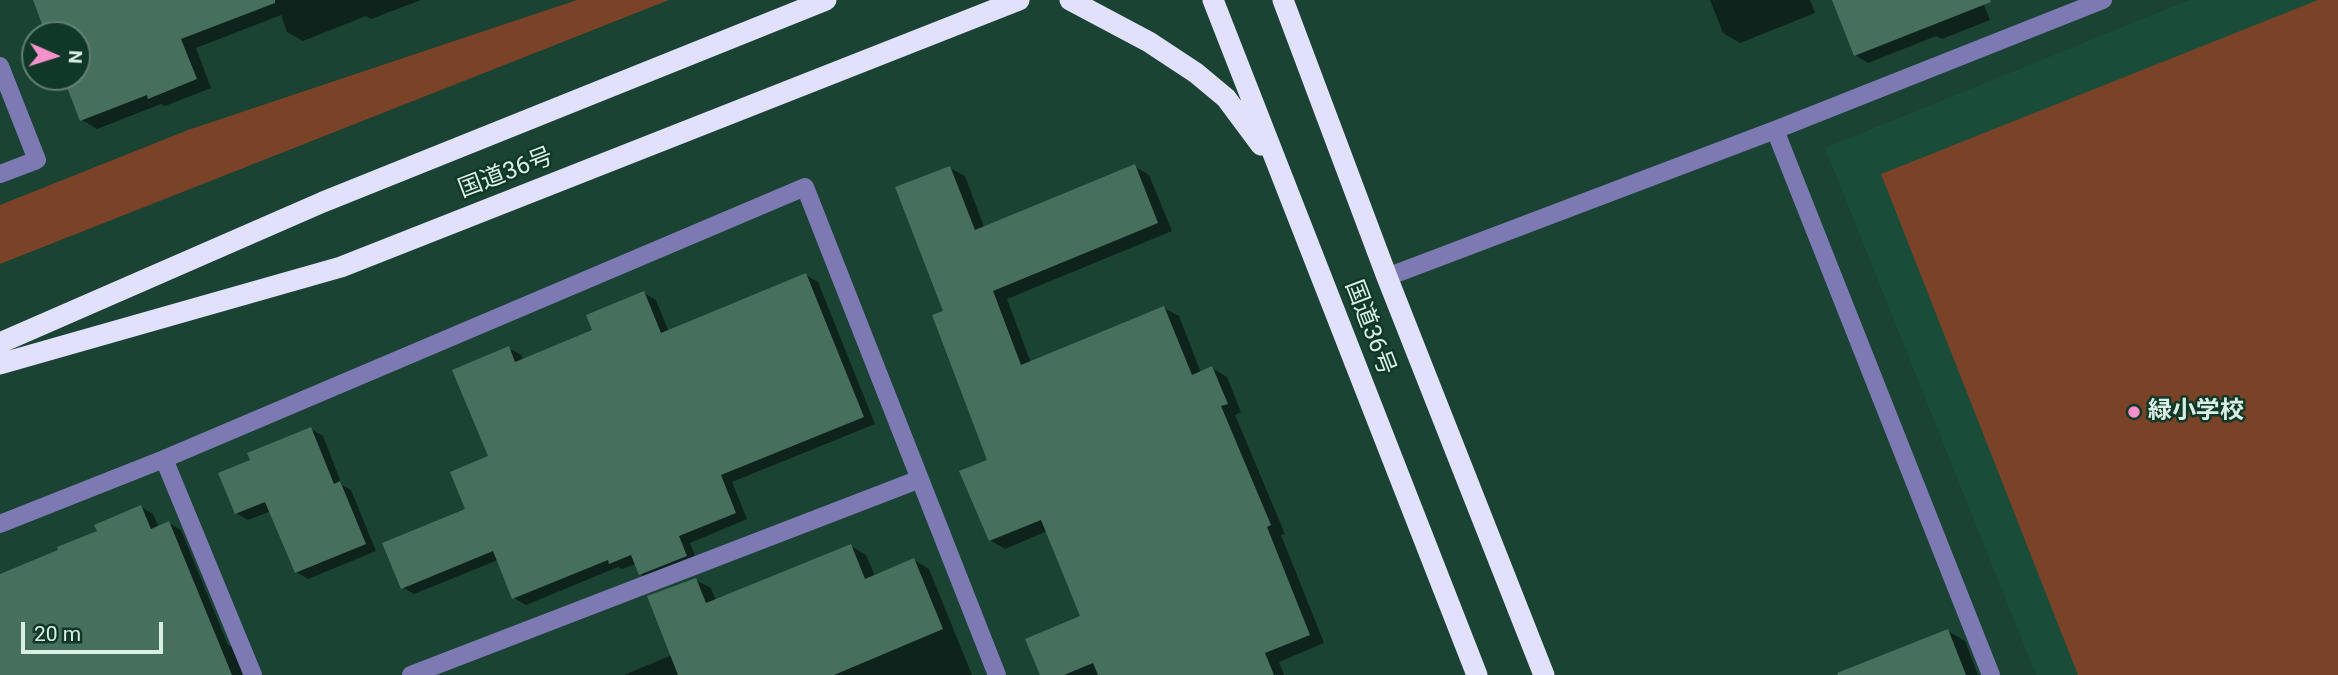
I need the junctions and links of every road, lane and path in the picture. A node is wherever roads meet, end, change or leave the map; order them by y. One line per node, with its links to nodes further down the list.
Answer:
1 (826, 0): 12 (highway, 国道36号)
2 (1019, 0): 13 (highway, 国道36号)
3 (1070, 0): 9 (highway)
4 (1213, 0): 9 (highway, 国道36号)
5 (1283, 0): 11 (highway, 国道36号)
6 (2103, 0): 8 (street)
7 (0, 65): 10 (street)
8 (1775, 130): 11 (street); 22 (street)
9 (1277, 167): 20 (highway, 国道36号)
10 (0, 174)
11 (1387, 276): 21 (highway, 国道36号)
12 (0, 343)
13 (0, 364)
14 (164, 459): 15 (street); 16 (street); 17 (street)
15 (920, 478): 18 (street); 19 (street)
16 (0, 524)
17 (253, 675)
18 (411, 675)
19 (998, 675)
20 (1476, 675)
21 (1544, 675)
22 (1991, 675)

